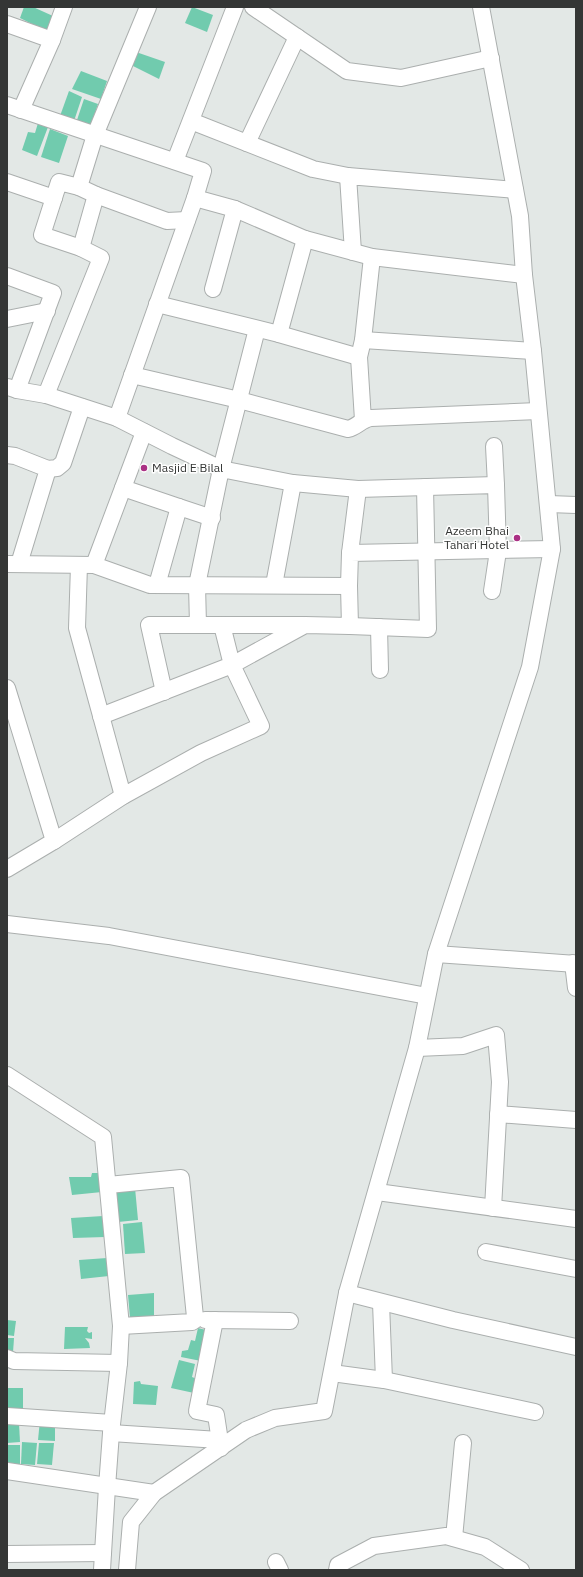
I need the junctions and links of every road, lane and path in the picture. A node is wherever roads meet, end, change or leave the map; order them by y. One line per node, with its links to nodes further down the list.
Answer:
1 (64, 7): 8 (street)
2 (148, 7): 12 (street)
3 (235, 7): 11 (street)
4 (253, 7): 7 (street)
5 (481, 7): 9 (street)
6 (7, 24): 8 (street)
7 (297, 37): 9 (street); 13 (street)
8 (52, 40): 10 (street)
9 (491, 58): 18 (street)
10 (14, 107): 12 (street)
11 (191, 120): 13 (street); 14 (street)
12 (95, 135): 14 (street); 17 (street)
13 (247, 143): 15 (street)
14 (175, 161): 21 (street)
15 (348, 176): 18 (street); 26 (street)
16 (7, 182): 20 (street)
17 (79, 188): 19 (street); 20 (street)
18 (515, 190): 29 (street)
19 (96, 195): 23 (street); 25 (street)
20 (54, 198): 25 (street)
21 (195, 198): 22 (street); 23 (street)
22 (235, 209): 24 (street); 30 (street)
23 (187, 220): 31 (street)
24 (305, 238): 26 (street); 35 (street)
25 (81, 248): 41 (street)
26 (353, 252): 27 (street)
27 (372, 257): 29 (street); 36 (street)
28 (7, 276): 32 (street)
29 (524, 276): 37 (street)
30 (213, 289)
31 (157, 304): 34 (street); 39 (street)
32 (47, 311): 33 (street); 40 (street)
33 (7, 319)
34 (257, 329): 35 (street); 42 (street)
35 (279, 334): 38 (street)
36 (363, 340): 37 (street); 38 (street)
37 (533, 351): 44 (street)
38 (359, 357): 46 (street)
39 (132, 375): 42 (street); 45 (street)
40 (12, 388): 41 (street)
41 (46, 395): 43 (street)
42 (239, 400): 46 (street); 51 (street)
43 (82, 407): 45 (street); 50 (street)
44 (538, 411): 46 (street); 57 (street)
45 (117, 418): 47 (street)
46 (363, 420)
47 (144, 432): 51 (street); 55 (street)
48 (494, 446): 53 (street)
49 (7, 455): 50 (street)
50 (48, 469): 65 (street)
51 (221, 469): 52 (street); 60 (street)
52 (293, 483): 56 (street); 69 (street)
53 (496, 485): 54 (street); 62 (street)
54 (426, 487): 56 (street); 63 (street)
55 (123, 488): 59 (street); 66 (street)
56 (358, 489): 64 (street)
57 (549, 504): 58 (street); 61 (street)
58 (576, 505)
59 (179, 507): 60 (street); 67 (street)
60 (212, 518): 68 (street)
61 (552, 549): 62 (street); 86 (street)
62 (498, 550): 63 (street); 71 (street)
63 (426, 551): 64 (street); 76 (street)
64 (350, 553): 70 (street)
65 (13, 564): 66 (street)
66 (87, 565): 67 (street); 81 (street)
67 (157, 585): 68 (street)
68 (197, 585): 69 (street); 72 (street)
69 (274, 585): 70 (street)
70 (349, 586): 75 (street)
71 (492, 591)
72 (198, 625): 73 (street); 80 (street)
73 (222, 625): 74 (street); 77 (street)
74 (305, 625): 75 (street); 77 (street)
75 (350, 626): 76 (street)
76 (379, 627): 78 (street)
77 (232, 665): 80 (street); 82 (street)
78 (380, 670)
79 (7, 688): 83 (street)
80 (164, 692): 81 (street)
81 (101, 716): 82 (street)
82 (123, 796): 83 (street)
83 (54, 841): 84 (street)
84 (7, 869)
85 (7, 924): 89 (street)
86 (436, 954): 87 (street); 89 (street)
87 (574, 963): 88 (street)
88 (576, 988)
89 (427, 996): 90 (street)
90 (417, 1048): 92 (street); 95 (street)
91 (7, 1075): 94 (street)
92 (498, 1114): 93 (street); 96 (street)
93 (576, 1120)
94 (108, 1185): 102 (street); 105 (street)
95 (377, 1192): 96 (street); 100 (street)
96 (493, 1208): 97 (street)
97 (576, 1219)
98 (486, 1252): 99 (street)
99 (576, 1269)
100 (347, 1293): 101 (street); 109 (street)
101 (381, 1303): 106 (street); 110 (street)
102 (195, 1320): 103 (street); 105 (street)
103 (215, 1320): 104 (street); 115 (street)
104 (290, 1320)
105 (121, 1326): 108 (street)
106 (576, 1347)
107 (7, 1358): 108 (street)
108 (119, 1363): 113 (street)
109 (332, 1373): 110 (street); 115 (street)
110 (384, 1380): 111 (street)
111 (535, 1412)
112 (7, 1416): 113 (street)
113 (112, 1428): 115 (street); 117 (street)
114 (463, 1443): 119 (street)
115 (220, 1444): 118 (street)
116 (7, 1471): 117 (street)
117 (107, 1487): 118 (street); 120 (street)
118 (154, 1494): 123 (street)
119 (454, 1538): 124 (street); 125 (street)
120 (103, 1553): 121 (street); 122 (street)
121 (7, 1554)
122 (102, 1570)
123 (127, 1570)
124 (337, 1570)
125 (521, 1570)

